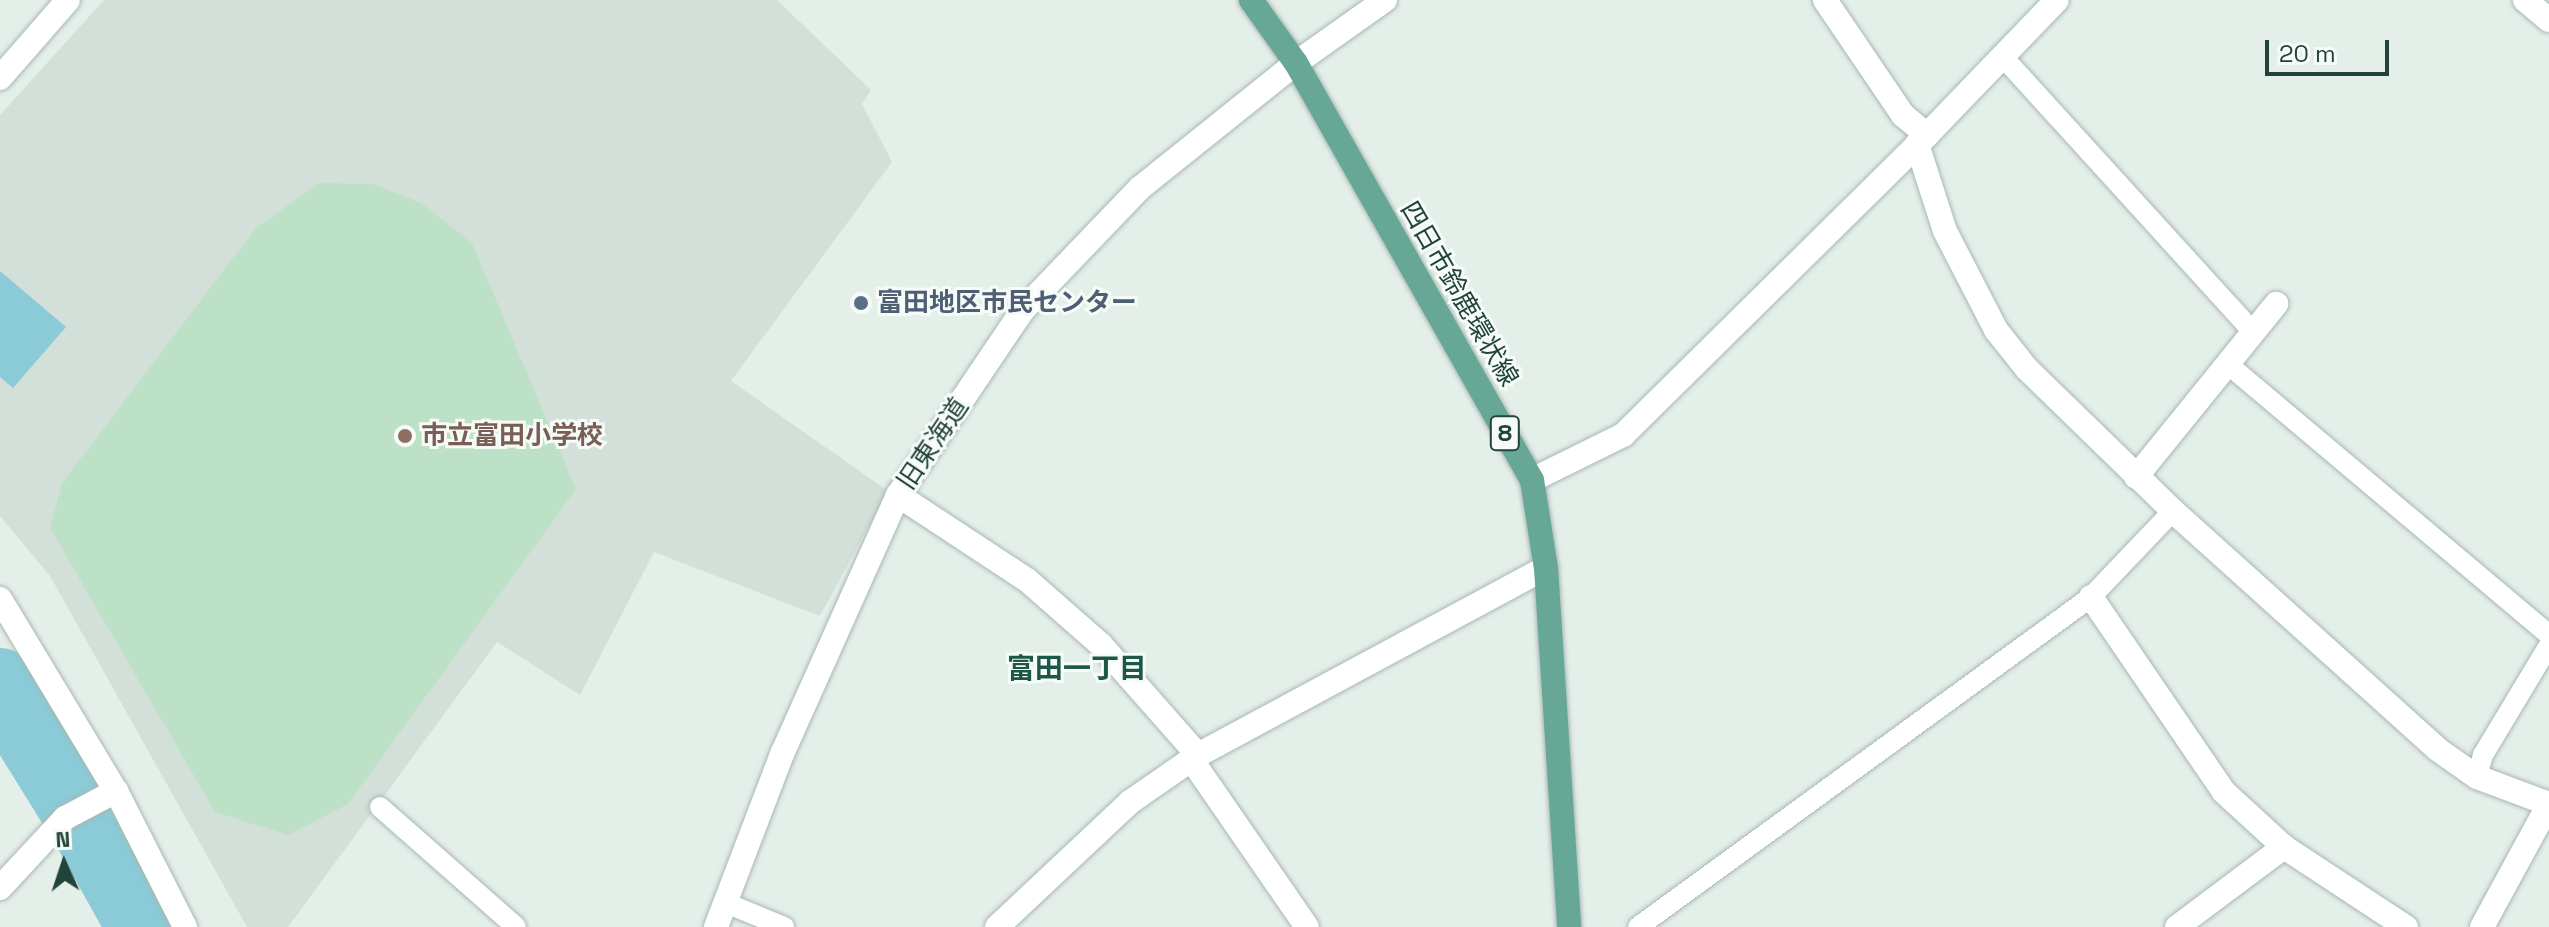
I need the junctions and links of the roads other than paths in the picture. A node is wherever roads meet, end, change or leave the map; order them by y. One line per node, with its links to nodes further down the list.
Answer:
1 (68, 0): 10 (street)
2 (1251, 0): 9 (main road, 四日市鈴鹿環状線 / 8)
3 (1385, 0): 9 (street, 旧東海道)
4 (1825, 0): 11 (street)
5 (2057, 0): 8 (street)
6 (2525, 0): 7 (street)
7 (2549, 20)
8 (2002, 56): 11 (street); 13 (lane)
9 (1296, 63): 16 (main road, 四日市鈴鹿環状線 / 8); 17 (street, 旧東海道)
10 (0, 78)
11 (1922, 140): 15 (street); 16 (street)
12 (2276, 304): 13 (street)
13 (2252, 331): 14 (street)
14 (2230, 366): 15 (street); 22 (lane)
15 (2136, 477): 18 (street)
16 (1532, 480): 19 (main road, 四日市鈴鹿環状線 / 8)
17 (898, 495): 24 (street); 31 (street, 旧東海道)
18 (2173, 511): 20 (lane); 25 (street)
19 (1546, 568): 24 (street); 38 (main road, 四日市鈴鹿環状線 / 8)
20 (2091, 597): 29 (street); 39 (lane)
21 (0, 599): 26 (street)
22 (2549, 635)
23 (2549, 645): 25 (lane)
24 (1194, 757): 36 (street); 37 (street)
25 (2477, 777): 27 (street)
26 (109, 796): 30 (street); 32 (street)
27 (2549, 804): 42 (street)
28 (380, 807): 33 (lane)
29 (2284, 847): 40 (street); 41 (street)
30 (0, 888)
31 (726, 903): 34 (street, 旧東海道); 35 (lane)
32 (185, 927)
33 (516, 927)
34 (716, 927)
35 (784, 927)
36 (997, 927)
37 (1307, 927)
38 (1569, 927)
39 (1638, 927)
40 (2177, 927)
41 (2406, 927)
42 (2482, 927)

